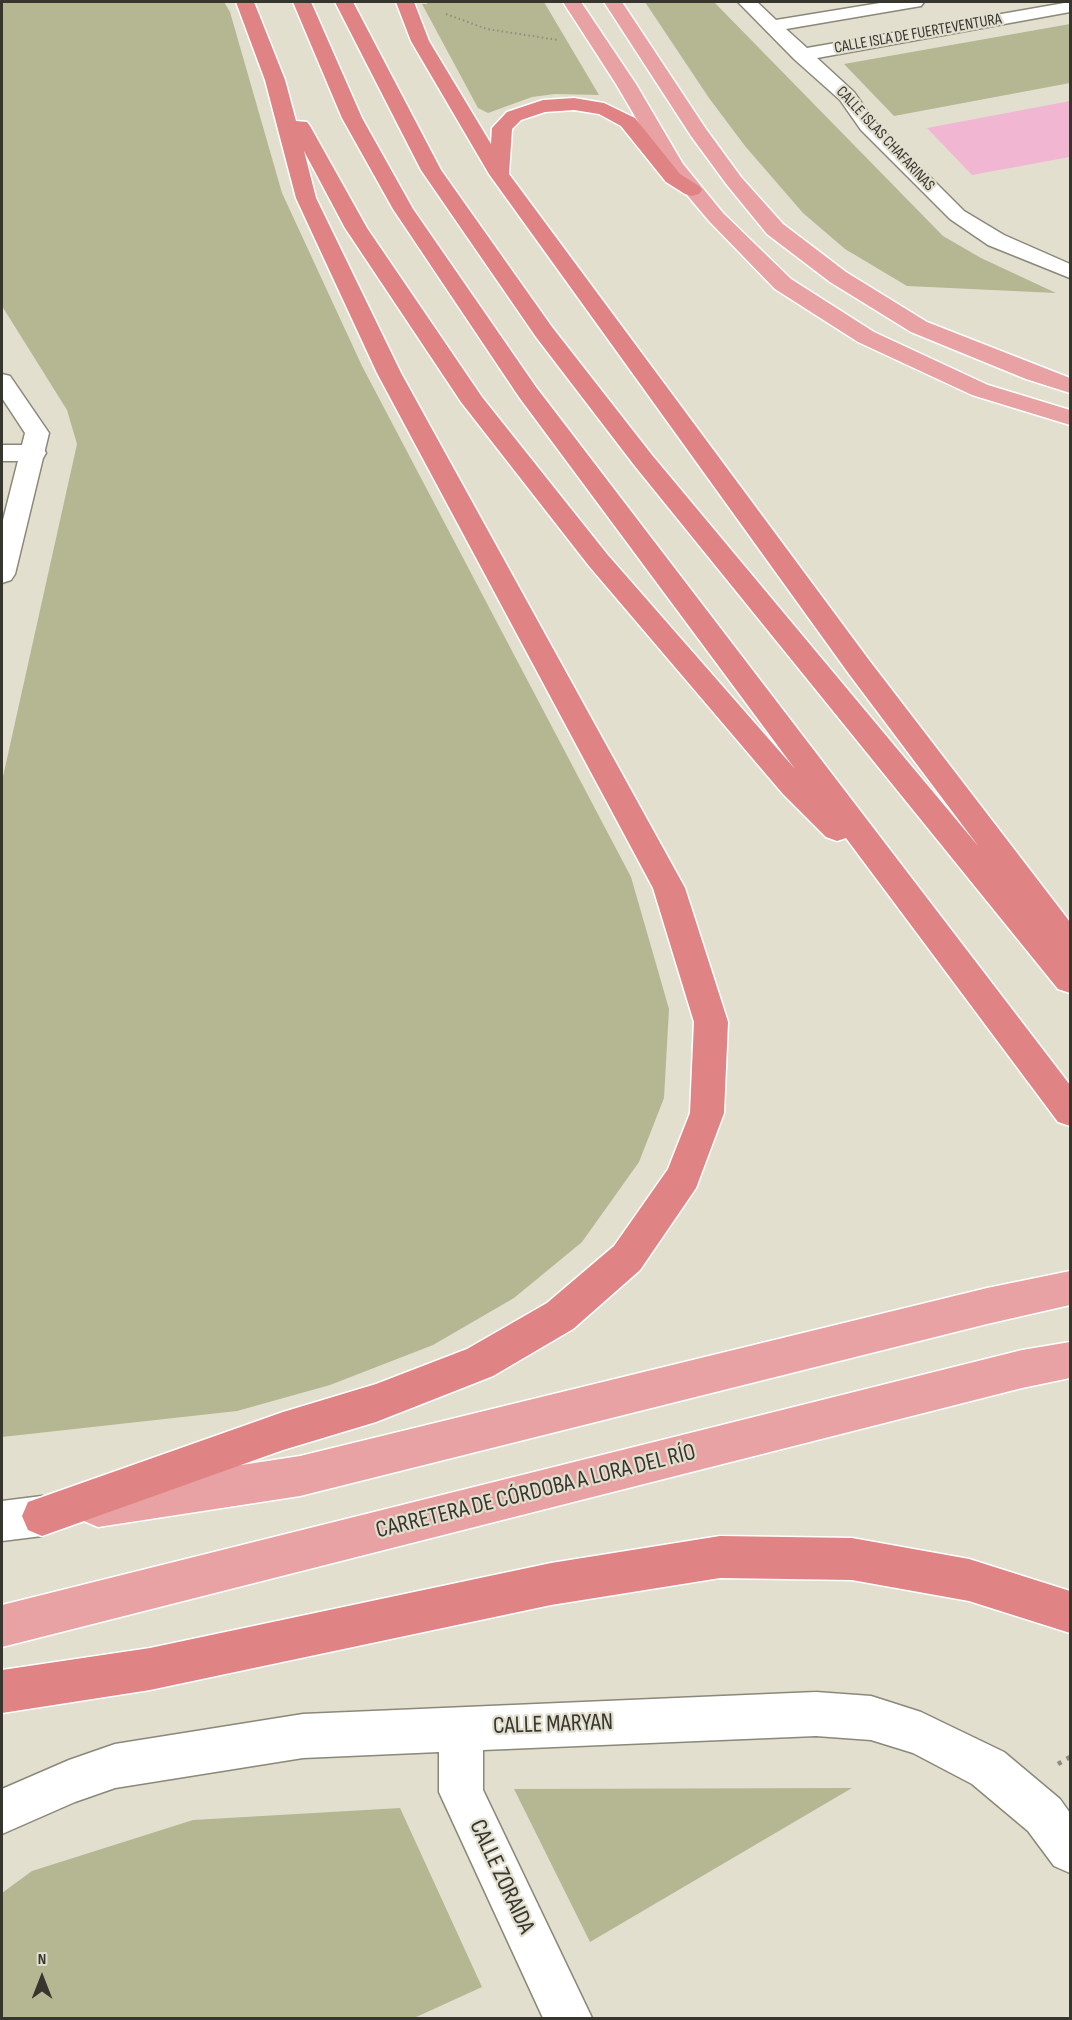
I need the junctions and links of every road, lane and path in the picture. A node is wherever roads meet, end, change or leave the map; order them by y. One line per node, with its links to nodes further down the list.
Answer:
1 (244, 2): 14 (highway)
2 (302, 2): 24 (highway)
3 (344, 2): 26 (highway)
4 (405, 2): 15 (highway)
5 (572, 2): 16 (main road)
6 (613, 2): 19 (main road)
7 (747, 2): 11 (street, CALLE ISLAS CHAFARINAS)
8 (915, 2): 11 (street, CALLE ISLA DE FUERTEVENTURA)
9 (1071, 7): 13 (street, CALLE ISLA DE FUERTEVENTURA)
10 (443, 13): 12 (path)
11 (772, 26): 13 (street, CALLE ISLAS CHAFARINAS)
12 (563, 41)
13 (801, 55): 17 (street, CALLE ISLAS CHAFARINAS)
14 (274, 80): 24 (highway); 30 (highway)
15 (499, 174): 16 (highway); 25 (highway)
16 (692, 190): 20 (main road)
17 (1071, 272)
18 (2, 381): 22 (street)
19 (1071, 386)
20 (1071, 418)
21 (2, 453): 22 (street)
22 (34, 453): 23 (street)
23 (2, 574)
24 (927, 921): 27 (highway)
25 (1071, 945)
26 (1071, 980)
27 (1071, 1111)
28 (1071, 1288): 30 (main road)
29 (1071, 1360): 33 (main road, CARRETERA DE CÓRDOBA A LORA DEL RÍO)
30 (42, 1516): 31 (street)
31 (2, 1521)
32 (1071, 1612): 34 (highway)
33 (2, 1626)
34 (2, 1692)
35 (461, 1728): 36 (street, CALLE MARYAN); 37 (street, CALLE MARYAN); 38 (street, CALLE ZORAIDA)
36 (2, 1812)
37 (1071, 1850)
38 (568, 2019)

